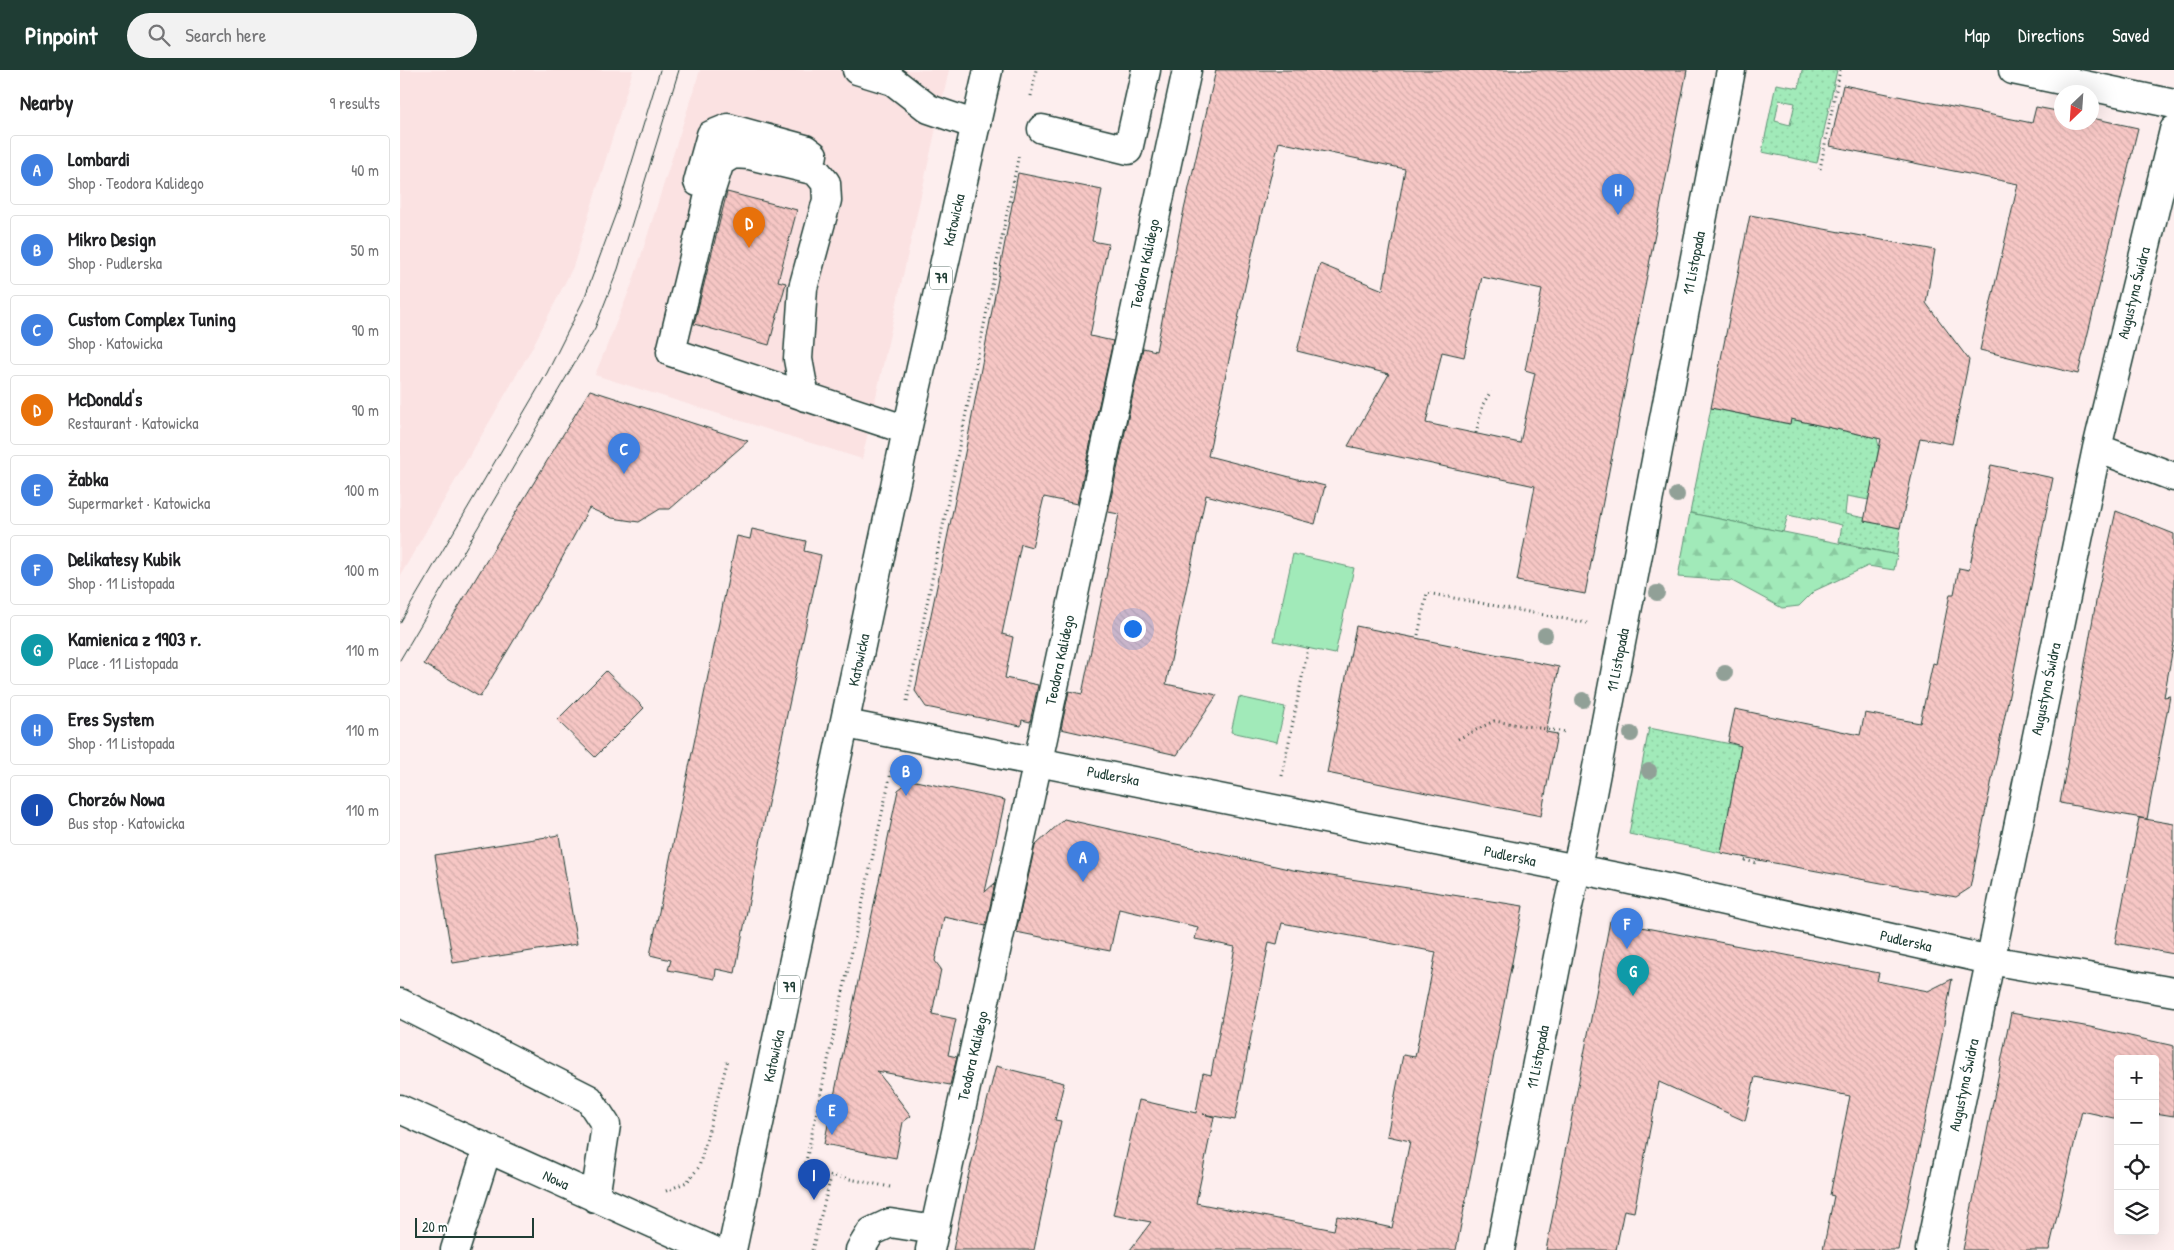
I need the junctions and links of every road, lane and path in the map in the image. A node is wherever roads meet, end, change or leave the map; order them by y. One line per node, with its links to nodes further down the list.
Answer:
1 (857, 70): 11 (street)
2 (988, 70): 11 (street, Katowicka / 79)
3 (1036, 70): 9 (path)
4 (1146, 70): 12 (street)
5 (1187, 70): 29 (street, Teodora Kalidego)
6 (1731, 70): 33 (street, 11 Listopada)
7 (1840, 70): 15 (path)
8 (2013, 70): 10 (street)
9 (1030, 99)
10 (2174, 104)
11 (976, 125): 18 (street, Katowicka / 79)
12 (1042, 129)
13 (2174, 130): 20 (street, Augustyna Świdra)
14 (1020, 147): 27 (path)
15 (1820, 169)
16 (1491, 391): 19 (path)
17 (805, 397): 17 (street); 18 (street)
18 (907, 430): 25 (street, Katowicka / 79)
19 (1476, 433)
20 (2097, 448): 21 (street); 34 (street, Augustyna Świdra)
21 (2174, 477)
22 (1587, 623): 23 (path)
23 (1418, 635)
24 (1308, 648): 30 (path)
25 (846, 724): 27 (street, Pudlerska); 47 (street, Katowicka / 79)
26 (1566, 732): 28 (path)
27 (900, 735): 29 (street, Pudlerska); 40 (path)
28 (1458, 739)
29 (1038, 762): 33 (street, Pudlerska); 44 (street, Teodora Kalidego)
30 (1281, 784)
31 (1744, 857): 32 (path)
32 (1758, 862)
33 (1576, 870): 34 (street, Pudlerska); 50 (street, 11 Listopada)
34 (1990, 960): 35 (street, Pudlerska); 51 (street, Augustyna Świdra)
35 (2174, 992)
36 (400, 1003): 42 (street)
37 (728, 1059): 43 (path)
38 (400, 1109): 39 (street, Nowa)
39 (487, 1150): 42 (street, Nowa); 45 (street)
40 (831, 1177): 41 (path); 48 (path)
41 (878, 1185)
42 (595, 1198): 43 (street, Nowa)
43 (647, 1221): 46 (street, Nowa)
44 (932, 1240): 49 (street)
45 (455, 1250)
46 (712, 1250)
47 (732, 1250)
48 (812, 1250)
49 (860, 1250)
50 (1500, 1250)
51 (1930, 1250)

